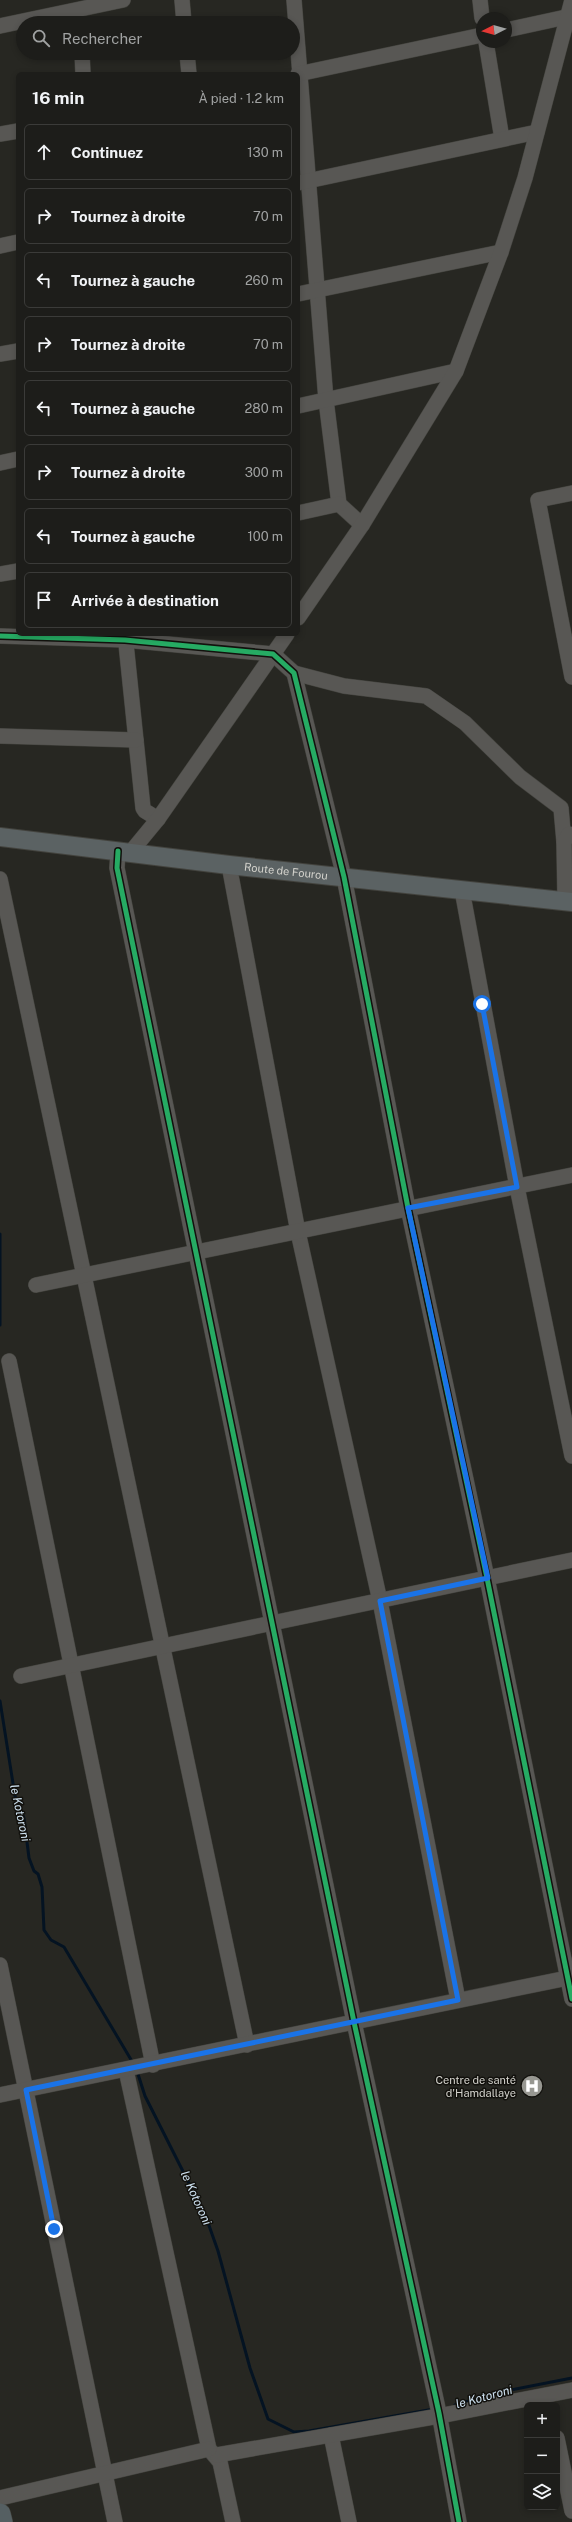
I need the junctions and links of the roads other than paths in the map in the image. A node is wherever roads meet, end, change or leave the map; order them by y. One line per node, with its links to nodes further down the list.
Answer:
1 (123, 0): 6 (street)
2 (182, 0): 9 (street)
3 (294, 0): 10 (street)
4 (480, 0): 7 (street)
5 (572, 0): 11 (street)
6 (79, 11): 8 (street)
7 (481, 12)
8 (53, 16)
9 (183, 16)
10 (295, 16)
11 (566, 17): 14 (street); 26 (street)
12 (16, 23): 13 (street)
13 (0, 26)
14 (512, 29)
15 (476, 36): 23 (street)
16 (487, 48): 28 (street)
17 (82, 60): 20 (street)
18 (188, 60): 21 (street)
19 (298, 60): 22 (street)
20 (83, 72)
21 (189, 72)
22 (299, 72)
23 (300, 74)
24 (300, 101): 29 (street)
25 (16, 131): 27 (street)
26 (537, 132): 28 (street); 32 (street)
27 (0, 134)
28 (502, 139): 29 (street)
29 (303, 182): 33 (street)
30 (16, 242): 31 (street)
31 (0, 246)
32 (501, 252): 33 (street); 37 (street)
33 (316, 290): 34 (street); 38 (street)
34 (300, 294)
35 (16, 351): 36 (street)
36 (0, 354)
37 (456, 371): 38 (street); 45 (street)
38 (326, 400): 39 (street); 43 (street)
39 (300, 406)
40 (16, 459): 41 (street)
41 (0, 463)
42 (572, 493): 54 (street)
43 (339, 504): 44 (street); 45 (street)
44 (300, 513)
45 (362, 525): 48 (street)
46 (16, 571): 47 (street)
47 (0, 574)
48 (300, 615)
49 (0, 636): 51 (street)
50 (286, 636): 52 (street)
51 (125, 637): 52 (street); 56 (street)
52 (273, 654): 53 (street); 57 (street)
53 (294, 673): 59 (street); 62 (street)
54 (572, 677)
55 (0, 736): 56 (street)
56 (136, 740): 57 (street)
57 (158, 818): 60 (street)
58 (0, 837): 60 (main road, Route de Fourou)
59 (568, 837): 65 (street)
60 (124, 852): 61 (main road, Route de Fourou); 70 (street)
61 (229, 865): 62 (main road, Route de Fourou); 69 (street)
62 (344, 878): 64 (main road, Route de Fourou); 68 (street)
63 (0, 879): 71 (street)
64 (462, 890): 65 (main road, Route de Fourou); 67 (street)
65 (569, 902)
66 (572, 1175): 67 (street)
67 (517, 1187): 68 (street); 74 (street)
68 (408, 1208): 69 (street); 76 (street)
69 (298, 1232): 70 (street); 77 (street)
70 (196, 1252): 71 (street); 78 (street)
71 (86, 1275): 72 (street); 79 (street)
72 (36, 1285)
73 (9, 1361): 80 (street)
74 (572, 1456)
75 (572, 1560): 76 (street)
76 (488, 1578): 77 (street); 83 (street)
77 (380, 1601): 78 (street); 85 (street)
78 (273, 1624): 79 (street); 86 (street)
79 (162, 1647): 80 (street); 87 (street)
80 (72, 1666): 81 (street); 88 (street)
81 (21, 1676)
82 (0, 1965): 90 (street)
83 (570, 1977): 84 (street); 85 (street)
84 (572, 1999)
85 (458, 2000): 86 (street)
86 (354, 2022): 87 (street); 94 (street)
87 (247, 2045): 88 (street)
88 (150, 2066): 89 (street)
89 (126, 2070): 90 (street); 96 (street)
90 (26, 2090): 91 (street); 98 (street)
91 (0, 2095)
92 (572, 2390): 93 (street)
93 (549, 2399): 94 (street)
94 (438, 2410): 95 (street); 106 (street)
95 (331, 2435): 96 (street); 105 (street)
96 (213, 2452): 98 (street); 104 (street)
97 (560, 2453): 100 (street)
98 (104, 2475): 99 (street); 103 (street)
99 (0, 2498)
100 (572, 2511)
101 (0, 2514): 102 (highway)
102 (2, 2522)
103 (115, 2522)
104 (233, 2522)
105 (349, 2522)
106 (459, 2522)

